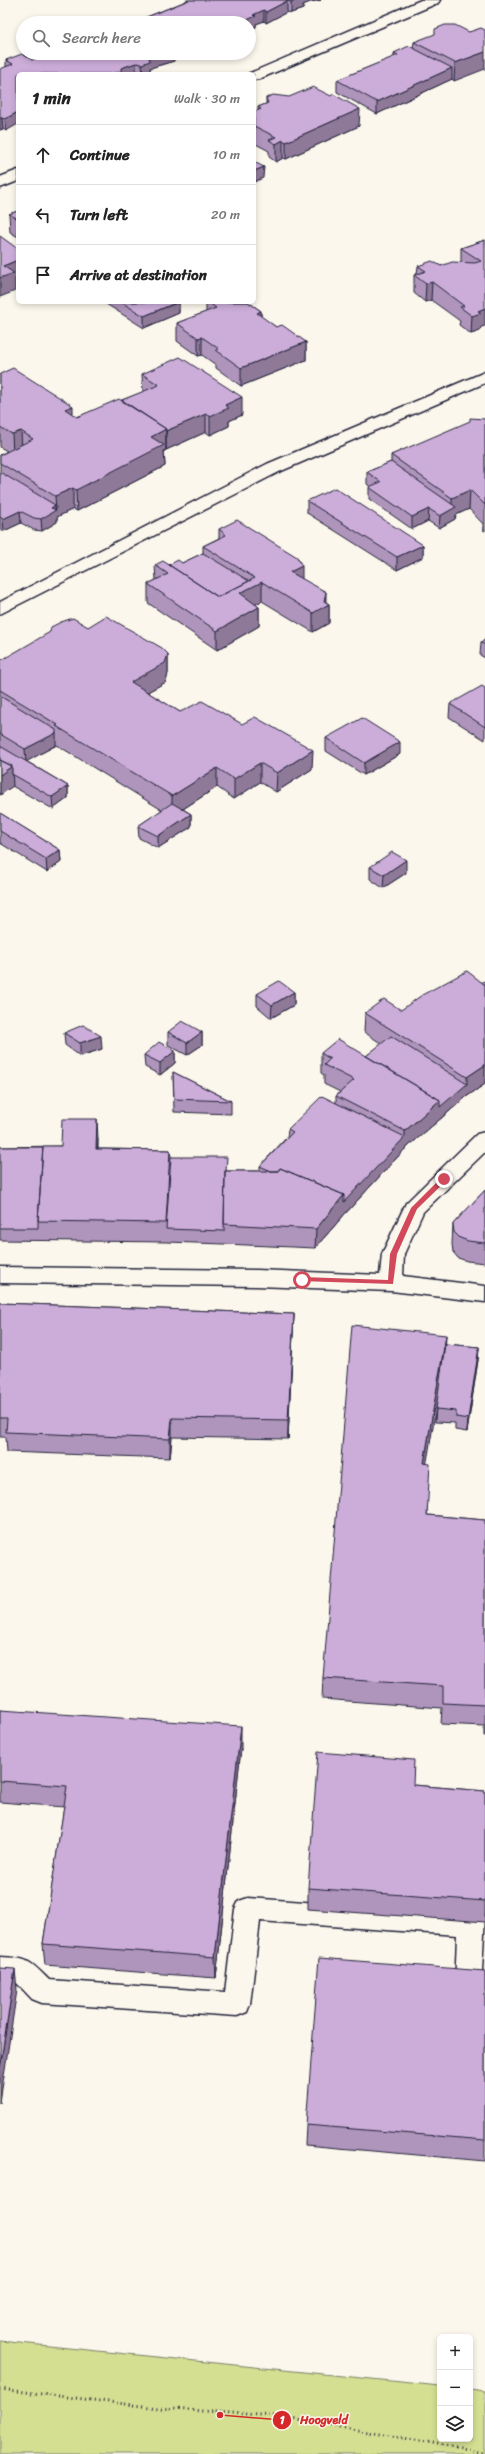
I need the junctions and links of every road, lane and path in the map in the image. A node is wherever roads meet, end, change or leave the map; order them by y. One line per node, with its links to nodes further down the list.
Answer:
1 (433, 0): 2 (street)
2 (256, 75)
3 (16, 176): 4 (street)
4 (0, 183)
5 (485, 377): 6 (street)
6 (0, 609)
7 (485, 1139): 9 (street)
8 (0, 1275): 9 (street)
9 (391, 1283): 10 (street)
10 (485, 1294)
11 (478, 1926): 12 (street); 13 (street)
12 (0, 1968)
13 (468, 1989)
14 (0, 2389): 15 (path)
15 (485, 2452)

